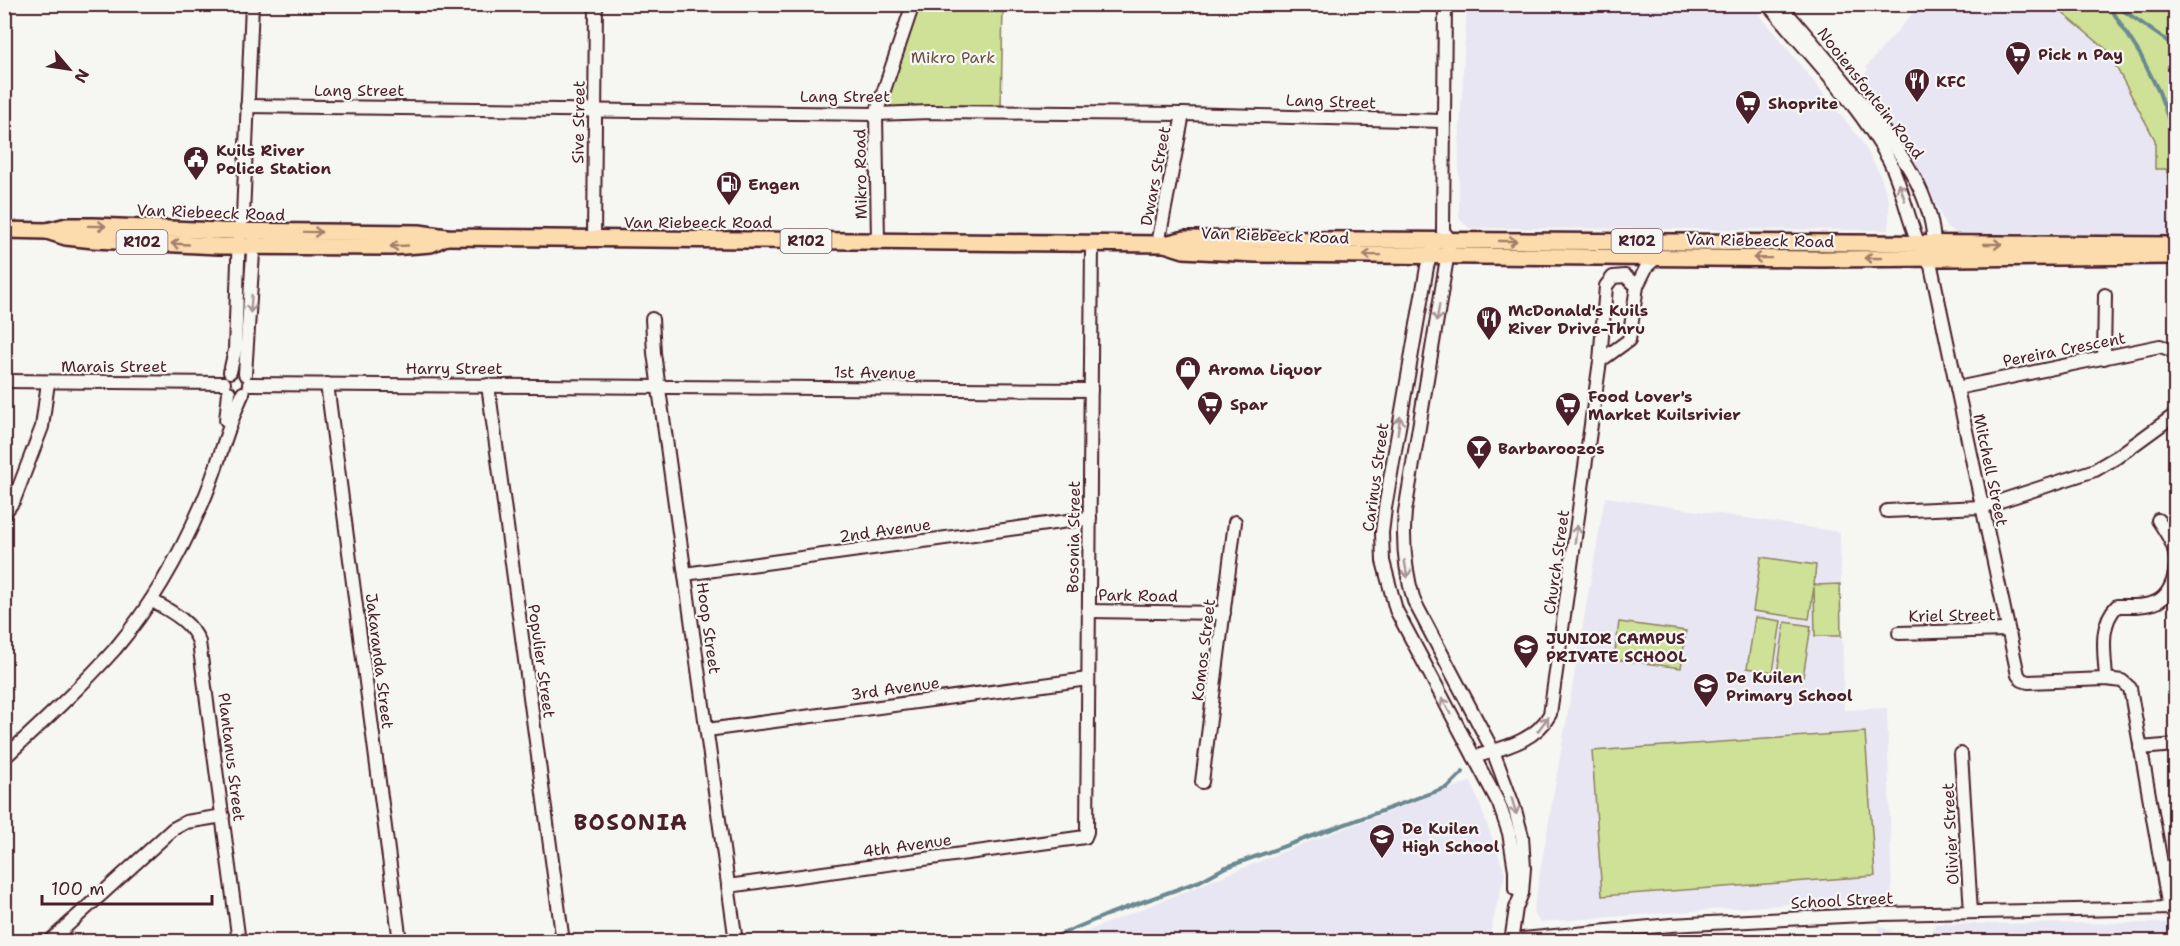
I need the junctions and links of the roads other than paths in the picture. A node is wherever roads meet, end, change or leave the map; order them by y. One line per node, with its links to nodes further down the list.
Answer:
1 (252, 4): 7 (street)
2 (596, 4): 8 (street, Sive Street)
3 (913, 4): 9 (street, Mikro Road)
4 (1445, 4): 11 (street)
5 (1768, 4): 20 (street, Nooiensfontein Road, one-way to 5)
6 (1779, 4): 20 (street, Nooiensfontein Road)
7 (247, 106): 8 (street, Lang Street); 13 (street)
8 (594, 109): 9 (street, Lang Street); 14 (street, Sive Street)
9 (876, 114): 10 (street, Lang Street); 15 (street, Mikro Road)
10 (1184, 114): 11 (street, Lang Street); 18 (street, Dwars Street)
11 (1443, 121): 16 (street)
12 (4, 230): 13 (main road, Van Riebeeck Road / R102)
13 (246, 235): 14 (main road, Van Riebeeck Road / R102); 32 (street); 33 (street, one-way to 33)
14 (594, 240): 15 (main road, Van Riebeeck Road / R102)
15 (878, 242): 17 (main road, Van Riebeeck Road / R102)
16 (1444, 242): 18 (main road, Van Riebeeck Road / R102); 20 (main road, Van Riebeeck Road / R102, one-way to 20); 21 (main road, Van Riebeeck Road / R102); 23 (main road, Van Riebeeck Road / R102); 58 (street, one-way to 58)
17 (1092, 243): 18 (main road, Van Riebeeck Road / R102); 38 (street, Bosonia Street)
18 (1162, 244): 21 (main road, Van Riebeeck Road / R102, one-way to 18)
19 (2175, 245): 20 (main road, Van Riebeeck Road / R102, one-way to 19)
20 (1929, 254): 22 (main road, Van Riebeeck Road / R102); 23 (main road, Van Riebeeck Road / R102, one-way to 23); 37 (street, Mitchell Street)
21 (1430, 255): 60 (street, Carinus Street, one-way to 21)
22 (2175, 256)
23 (1657, 257): 24 (street)
24 (1637, 286): 29 (street); 29 (street, Church Street)
25 (2105, 295): 28 (street)
26 (652, 319): 36 (street, Hoop Street)
27 (2175, 354): 28 (street, Pereira Crescent)
28 (2104, 358): 37 (street, Pereira Crescent)
29 (1600, 361): 58 (street, Church Street, one-way to 29)
30 (4, 381): 31 (street, Marais Street)
31 (48, 382): 32 (street, Marais Street); 43 (street)
32 (228, 382): 33 (street); 33 (street); 40 (street)
33 (246, 384): 34 (street, Harry Street); 40 (street)
34 (327, 384): 35 (street, Harry Street); 72 (street, Jakaranda Street)
35 (488, 385): 36 (street, Harry Street); 73 (street, Populier Street)
36 (659, 386): 38 (street, 1st Avenue); 47 (street, Hoop Street)
37 (1957, 388): 41 (street, Mitchell Street)
38 (1091, 390): 44 (street, Bosonia Street)
39 (2175, 414): 41 (street)
40 (222, 450): 48 (street)
41 (1982, 507): 42 (street); 51 (street, Mitchell Street)
42 (1887, 511)
43 (4, 514)
44 (1090, 518): 47 (street, 2nd Avenue); 49 (street, Bosonia Street)
45 (2158, 520): 54 (street)
46 (1235, 522): 50 (street, Komos Street)
47 (685, 574): 55 (street, Hoop Street)
48 (152, 600): 61 (street); 63 (street, Plantanus Street)
49 (1088, 611): 50 (street, Park Road); 53 (street, Bosonia Street)
50 (1224, 613): 62 (street, Komos Street)
51 (2007, 630): 52 (street, Kriel Street); 54 (street, Mitchell Street)
52 (1899, 633)
53 (1088, 679): 55 (street, 3rd Avenue); 64 (street, Bosonia Street)
54 (2106, 679): 57 (street)
55 (707, 730): 65 (street, Hoop Street)
56 (2175, 745): 57 (street)
57 (2140, 748): 67 (street)
58 (1493, 751): 60 (street, Church Street); 66 (street, one-way to 66)
59 (1961, 754): 68 (street, Olivier Street)
60 (1474, 757): 66 (street)
61 (4, 758)
62 (1202, 782)
63 (223, 816): 70 (street); 71 (street, Plantanus Street)
64 (1087, 831): 65 (street, 4th Avenue)
65 (728, 886): 74 (street, Hoop Street)
66 (1516, 908): 69 (street)
67 (2172, 908): 68 (street, School Street)
68 (1971, 912): 69 (street, School Street)
69 (1511, 941)
70 (49, 942)
71 (239, 942)
72 (400, 942)
73 (564, 942)
74 (736, 942)

